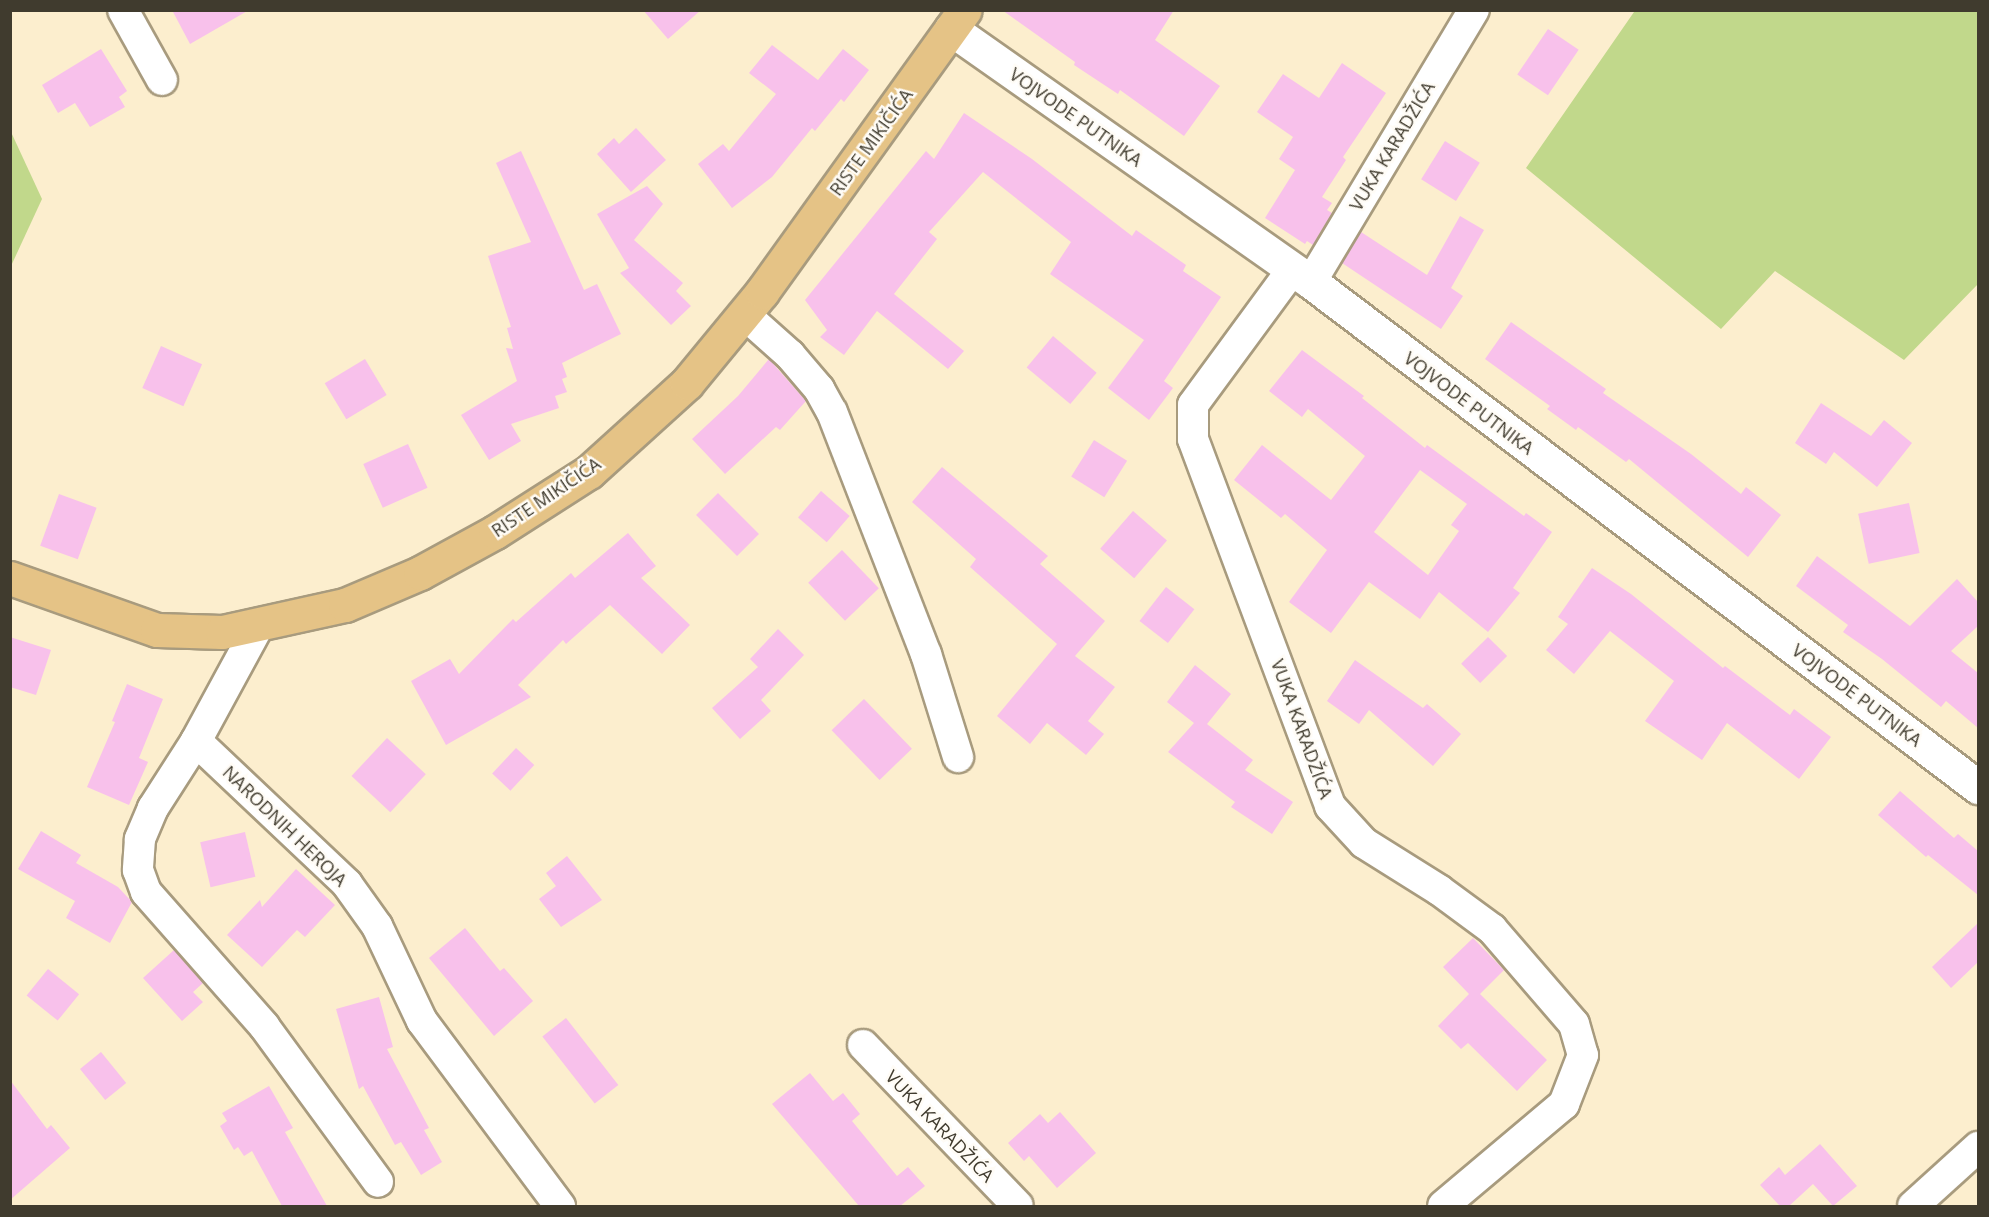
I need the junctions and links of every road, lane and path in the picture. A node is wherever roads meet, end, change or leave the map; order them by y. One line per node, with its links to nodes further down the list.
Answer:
1 (123, 10): 4 (street)
2 (1474, 10): 5 (street, VUKA KARADŽIĆA)
3 (958, 20): 5 (street, VOJVODE PUTNIKA); 6 (main road, RISTE MIKIČIĆA)
4 (162, 80)
5 (1302, 276): 11 (street, VOJVODE PUTNIKA); 17 (street, VUKA KARADŽIĆA)
6 (744, 314): 8 (main road, RISTE MIKIČIĆA); 10 (street)
7 (10, 578): 8 (main road, RISTE MIKIČIĆA)
8 (259, 624): 9 (street)
9 (196, 741): 14 (street); 15 (street, NARODNIH HEROJA)
10 (958, 757)
11 (1978, 787)
12 (863, 1045): 16 (street, VUKA KARADŽIĆA)
13 (1978, 1147): 18 (street)
14 (378, 1182)
15 (560, 1206)
16 (1018, 1206)
17 (1443, 1206)
18 (1913, 1206)

